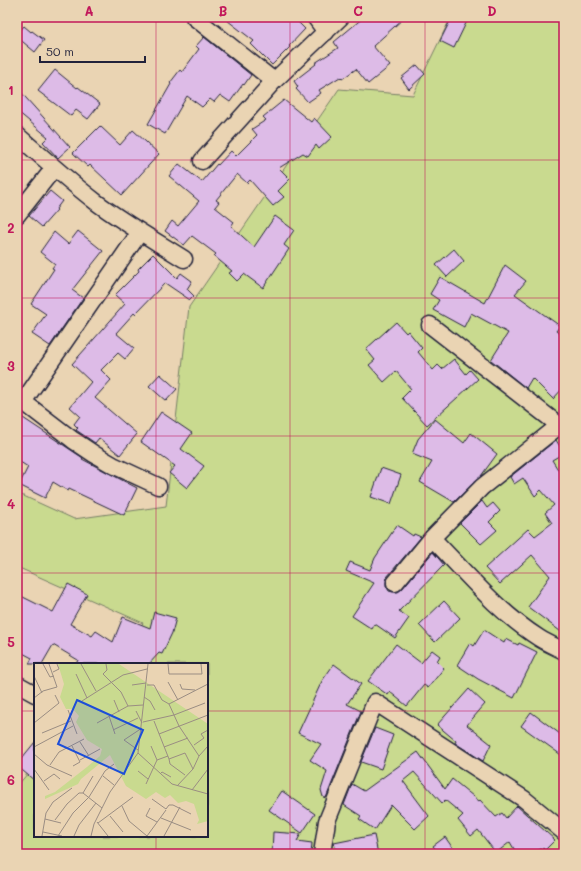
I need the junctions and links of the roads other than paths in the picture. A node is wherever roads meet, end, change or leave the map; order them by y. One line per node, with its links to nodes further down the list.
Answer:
1 (194, 17): 5 (street)
2 (315, 17): 4 (street)
3 (341, 17): 4 (street)
4 (326, 32): 5 (street)
5 (274, 81): 7 (street)
6 (17, 135): 8 (street)
7 (202, 161)
8 (54, 168): 9 (street); 10 (street)
9 (17, 215)
10 (140, 232): 11 (street); 13 (street)
11 (184, 258)
12 (430, 325): 14 (street)
13 (20, 399): 15 (street)
14 (562, 427): 16 (street)
15 (158, 486)
16 (432, 538): 17 (street); 18 (street)
17 (395, 583)
18 (564, 651)
19 (17, 684): 20 (street)
20 (34, 693)
21 (564, 832): 22 (street)
22 (322, 854)

